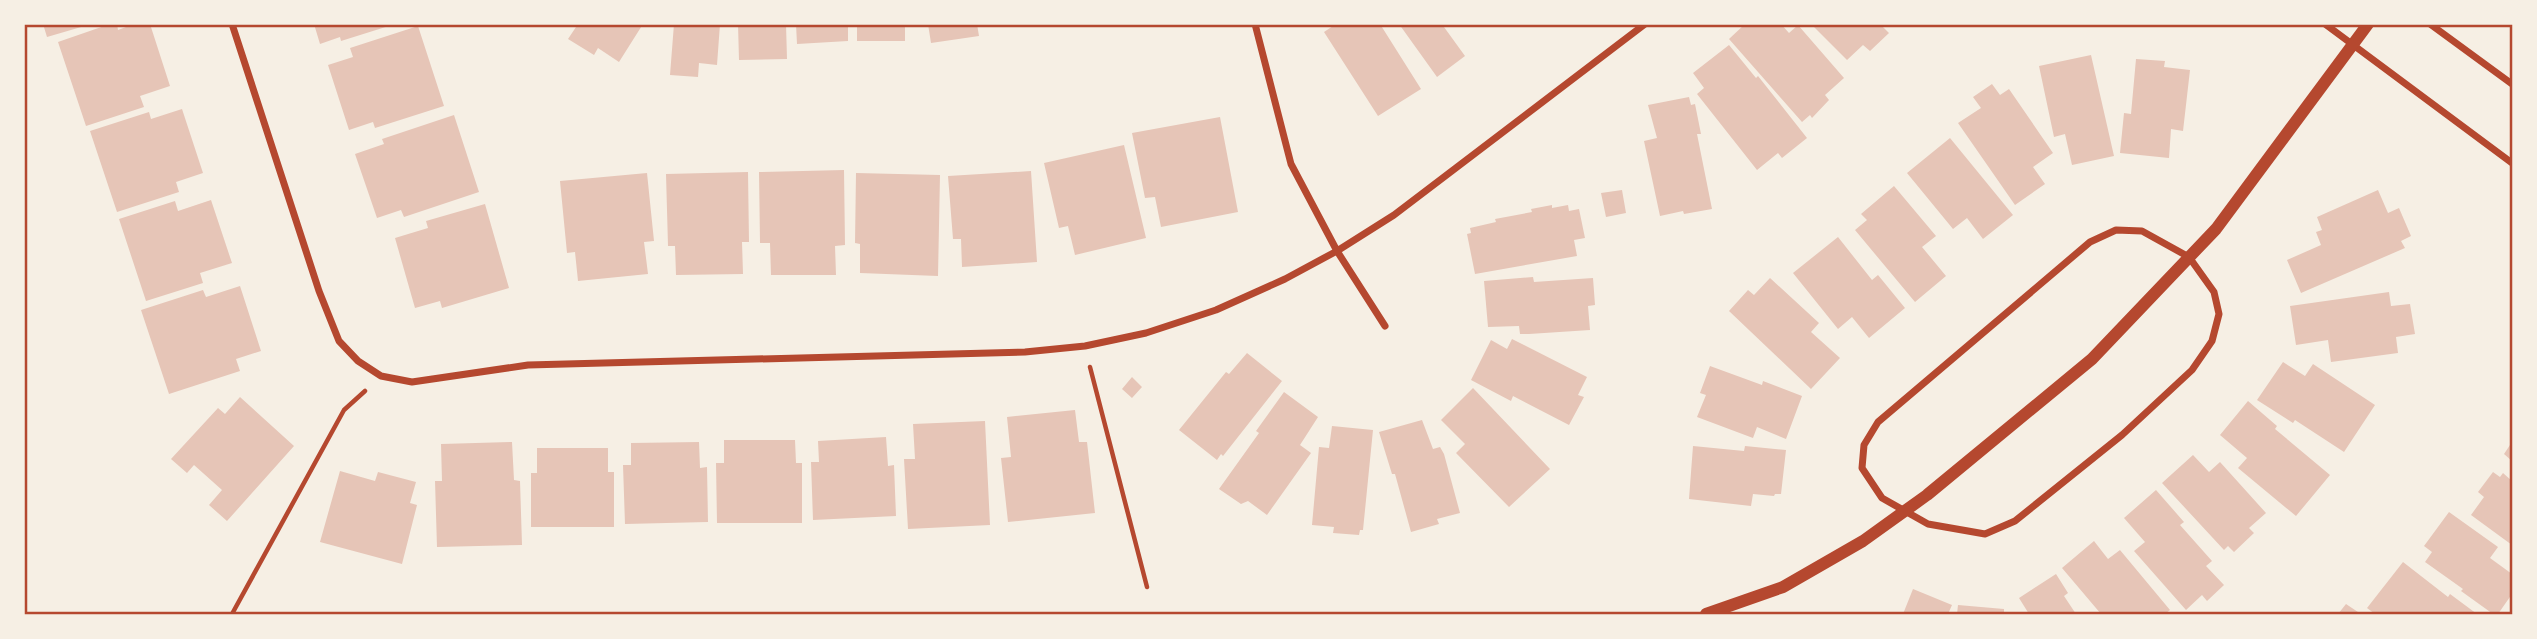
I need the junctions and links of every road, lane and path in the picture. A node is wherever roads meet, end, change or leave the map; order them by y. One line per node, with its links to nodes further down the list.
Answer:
1 (232, 24): 14 (street)
2 (1255, 24): 10 (street)
3 (1644, 24): 10 (street)
4 (2325, 24): 7 (street)
5 (2368, 24): 7 (street)
6 (2430, 24): 8 (street)
7 (2353, 45): 9 (street); 11 (street)
8 (2512, 84)
9 (2512, 163)
10 (1337, 251): 12 (street); 13 (street)
11 (2189, 257): 15 (street); 15 (street); 15 (street)
12 (1385, 326)
13 (1085, 346): 14 (street); 16 (path)
14 (381, 376): 17 (path)
15 (1905, 511): 18 (street)
16 (1147, 587)
17 (232, 614)
18 (1706, 614)

